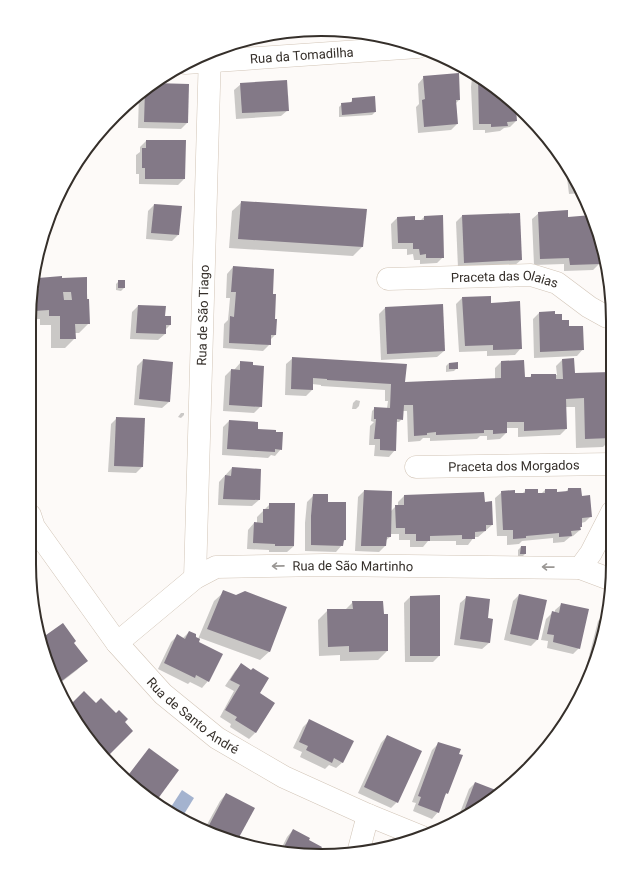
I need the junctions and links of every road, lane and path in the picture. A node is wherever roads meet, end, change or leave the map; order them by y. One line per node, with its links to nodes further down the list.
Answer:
1 (401, 48): 2 (street, Rua da Tomadilha)
2 (215, 57)
3 (210, 59): 12 (street, Rua de São Tiago)
4 (388, 279): 5 (street, Praceta das Olaias)
5 (606, 316)
6 (606, 464): 7 (street, Praceta dos Morgados)
7 (416, 467)
8 (606, 524): 10 (street)
9 (36, 531): 13 (street, Rua de Santo André)
10 (580, 568): 11 (street, Rua de São Martinho); 12 (street, Rua de São Martinho, one-way to 12)
11 (605, 577)
12 (195, 578): 13 (street, Rua de São Martinho)
13 (117, 643): 14 (street, Rua de Santo André)
14 (368, 815): 15 (street, Rua de Santo André); 16 (street)
15 (414, 834)
16 (360, 847)

